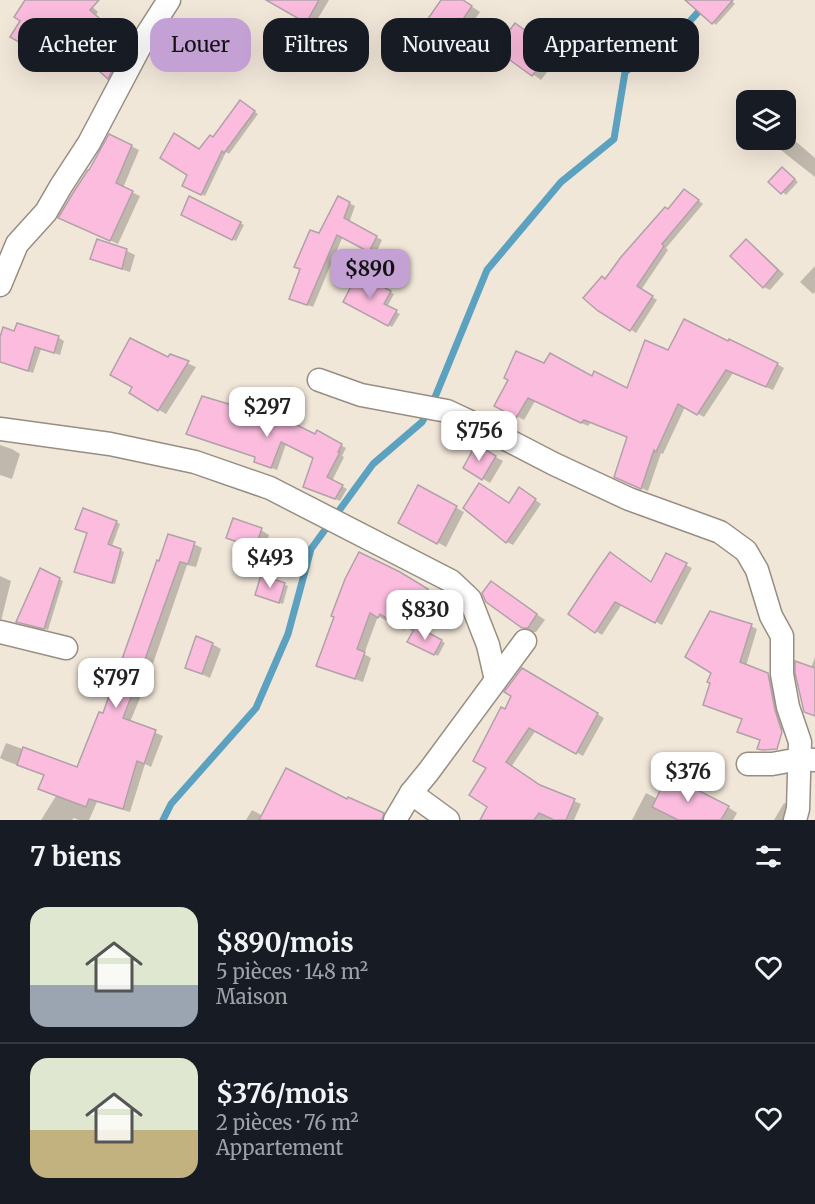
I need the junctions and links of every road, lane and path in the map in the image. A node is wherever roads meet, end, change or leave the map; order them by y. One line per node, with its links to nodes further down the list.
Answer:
1 (169, 0): 2 (street)
2 (8, 242): 3 (street)
3 (0, 285)
4 (319, 380): 10 (street)
5 (0, 429): 9 (street)
6 (0, 632): 8 (street)
7 (525, 641): 9 (street)
8 (66, 648)
9 (496, 680): 12 (street)
10 (807, 759): 11 (street); 15 (street)
11 (748, 764)
12 (411, 793): 13 (street); 14 (street)
13 (395, 820)
14 (448, 820)
15 (795, 820)

